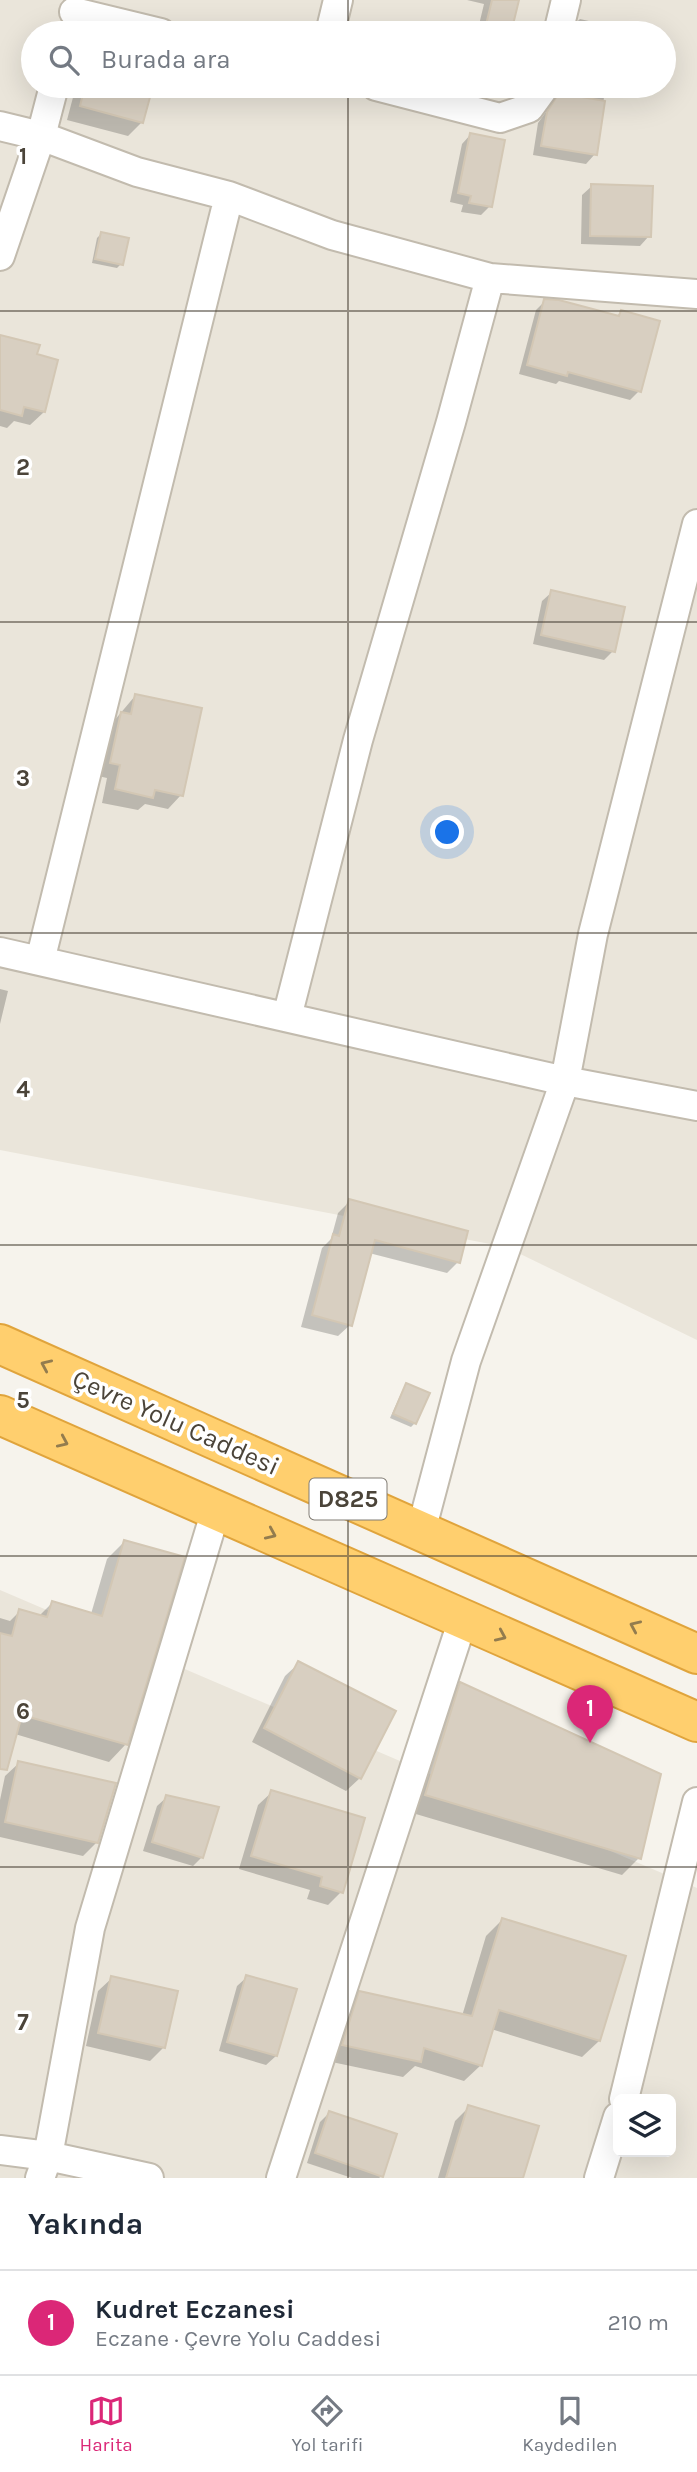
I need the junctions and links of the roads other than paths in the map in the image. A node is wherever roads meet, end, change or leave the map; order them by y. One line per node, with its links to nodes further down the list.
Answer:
1 (338, 0): 5 (street)
2 (566, 0): 6 (street)
3 (73, 15): 4 (street)
4 (102, 21)
5 (333, 21)
6 (561, 21)
7 (51, 98): 11 (street)
8 (422, 98): 9 (street)
9 (536, 98)
10 (0, 126): 11 (street)
11 (41, 136): 12 (street); 13 (street)
12 (229, 196): 14 (street); 18 (street)
13 (0, 256)
14 (490, 278): 15 (street); 19 (street)
15 (697, 294)
16 (697, 524): 20 (street)
17 (0, 952): 18 (street)
18 (40, 961): 19 (street)
19 (286, 1017): 20 (street)
20 (565, 1081): 21 (street); 25 (street)
21 (697, 1106)
22 (0, 1345): 25 (highway, Çevre Yolu Caddesi / D825, one-way to 22)
23 (0, 1415): 24 (highway, D825, one-way to 24)
24 (216, 1510): 26 (highway, D825, one-way to 26); 33 (street)
25 (421, 1531): 27 (highway, Çevre Yolu Caddesi / D825, one-way to 25)
26 (463, 1619): 28 (highway, D825, one-way to 28); 35 (street)
27 (697, 1654)
28 (697, 1722)
29 (697, 1802): 30 (street)
30 (625, 2094)
31 (613, 2134): 36 (street)
32 (0, 2150): 33 (street)
33 (44, 2167): 34 (street)
34 (149, 2178)
35 (281, 2178)
36 (599, 2178)

